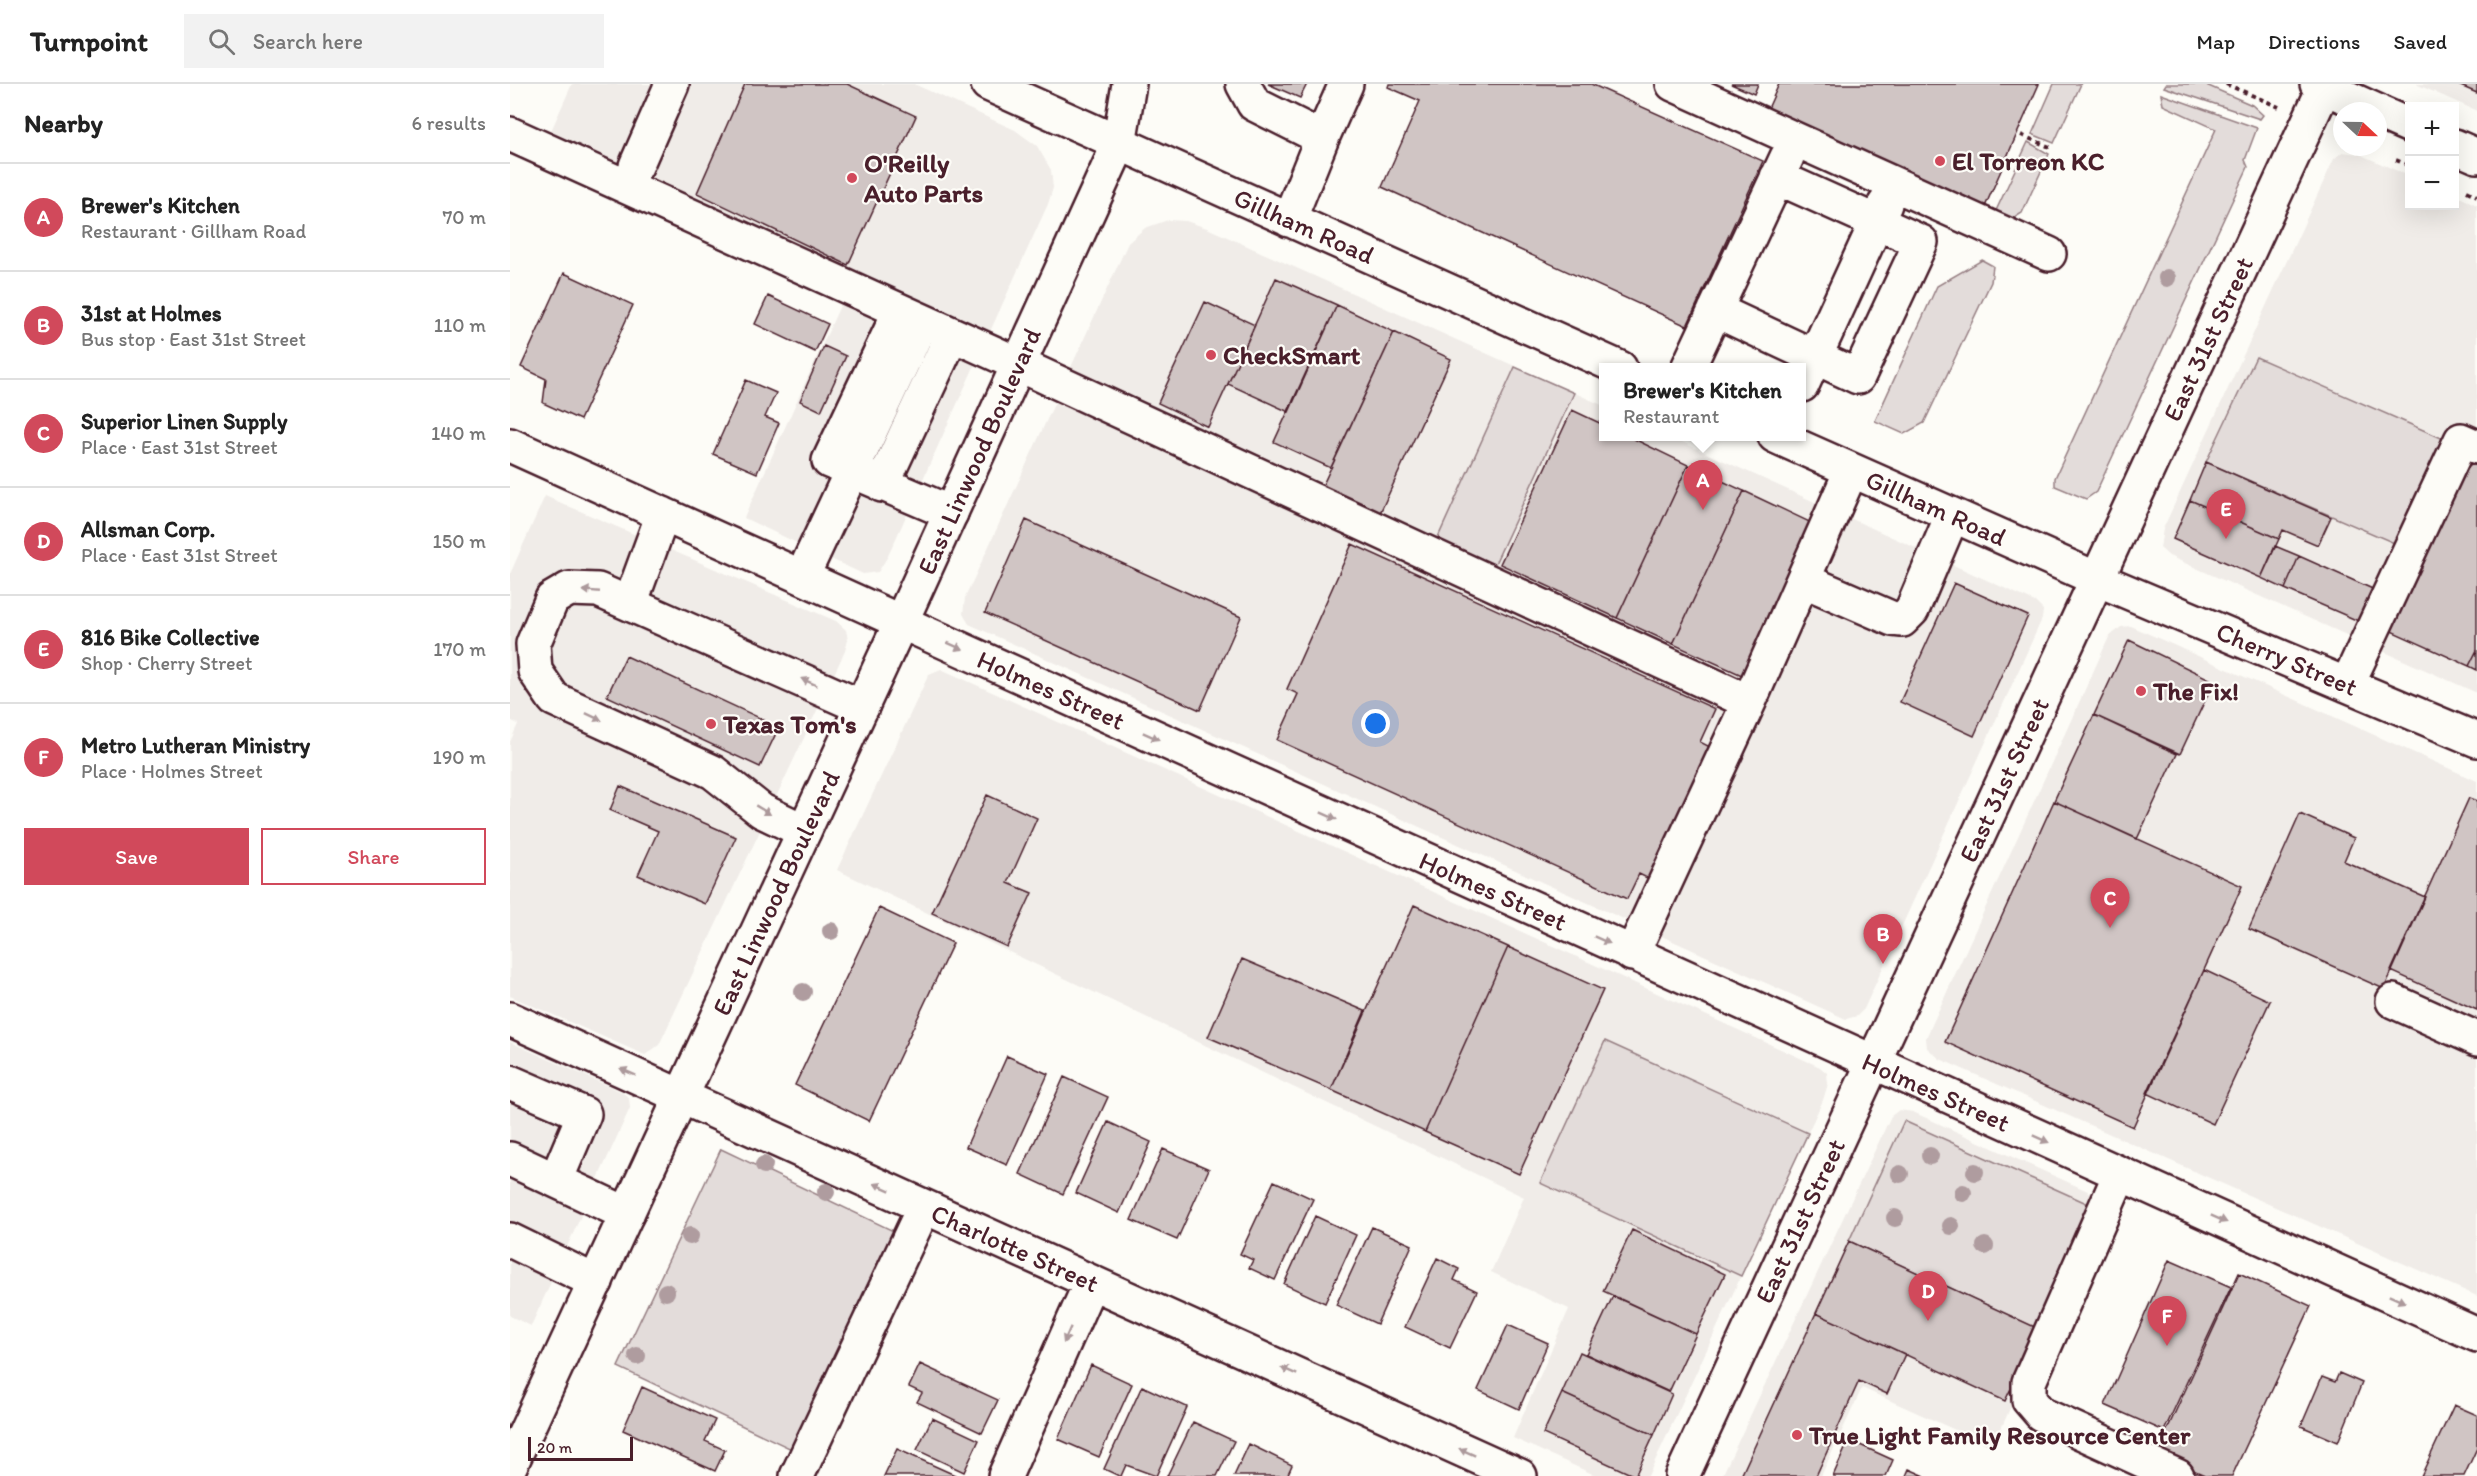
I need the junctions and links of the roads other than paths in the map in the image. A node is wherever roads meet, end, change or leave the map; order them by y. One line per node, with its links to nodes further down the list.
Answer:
1 (672, 84): 17 (street)
2 (988, 84): 14 (street, Gillham Road)
3 (1128, 84): 14 (street, East Linwood Boulevard)
4 (1243, 84): 12 (street)
5 (1673, 84): 13 (street)
6 (2322, 85): 8 (street); 41 (street, East 31st Street)
7 (1341, 86): 12 (street)
8 (2358, 102)
9 (2387, 116): 10 (street)
10 (2405, 124)
11 (510, 135): 24 (street)
12 (1322, 138): 20 (street)
13 (1795, 141): 18 (street); 19 (street)
14 (1119, 144): 20 (street, Gillham Road); 29 (street, East Linwood Boulevard)
15 (2459, 148): 16 (street)
16 (2477, 156)
17 (636, 166)
18 (1777, 177): 21 (street); 23 (street)
19 (1893, 185): 21 (street); 22 (street)
20 (1289, 220): 27 (street, Gillham Road)
21 (1876, 223): 26 (street); 26 (street)
22 (2049, 254)
23 (1715, 310): 26 (street); 28 (street)
24 (911, 316): 25 (street); 34 (street)
25 (952, 335): 29 (street); 36 (street)
26 (1815, 356): 30 (street)
27 (1609, 363)
28 (1690, 363)
29 (1018, 364): 37 (street, East Linwood Boulevard); 46 (street)
30 (1806, 376)
31 (1786, 441): 35 (street, Gillham Road)
32 (510, 445): 38 (street, Holmes Street)
33 (2477, 447): 45 (street)
34 (851, 471): 36 (street); 40 (street)
35 (1851, 471): 39 (street, Gillham Road); 42 (street)
36 (882, 485): 37 (street)
37 (951, 513): 44 (street, East Linwood Boulevard)
38 (663, 514): 40 (street, Holmes Street); 43 (street)
39 (1952, 516): 41 (street, Gillham Road); 42 (street)
40 (802, 577): 44 (street, Holmes Street)
41 (2097, 579): 45 (street, Cherry Street); 54 (street, East 31st Street)
42 (1803, 580): 46 (street)
43 (630, 604): 47 (street, one-way to 43); 49 (street, one-way to 49)
44 (901, 622): 47 (street, East Linwood Boulevard); 50 (street, Holmes Street, one-way to 50)
45 (2347, 685): 48 (street, Cherry Street)
46 (1749, 702): 50 (street)
47 (862, 707): 49 (street, East Linwood Boulevard)
48 (2477, 740)
49 (804, 831): 56 (street, East Linwood Boulevard)
50 (1632, 954): 54 (street, Holmes Street)
51 (2393, 1001): 53 (street)
52 (510, 1019): 56 (street, Charlotte Street, one-way to 52)
53 (2477, 1038)
54 (1873, 1064): 58 (street, Holmes Street, one-way to 58); 70 (street, East 31st Street)
55 (510, 1082): 59 (street)
56 (681, 1096): 60 (street, Charlotte Street, one-way to 56); 61 (street, East Linwood Boulevard)
57 (510, 1159): 59 (street)
58 (2120, 1174): 65 (street, Holmes Street, one-way to 65); 71 (street)
59 (556, 1180): 61 (street)
60 (924, 1207): 64 (street, Charlotte Street); 67 (street)
61 (627, 1214): 63 (street, East Linwood Boulevard)
62 (510, 1240): 63 (street)
63 (596, 1282): 66 (street, East Linwood Boulevard)
64 (1090, 1282): 68 (street, one-way to 68); 69 (street, Charlotte Street, one-way to 64)
65 (2477, 1335)
66 (510, 1466)
67 (797, 1476)
68 (1005, 1476)
69 (1520, 1476)
70 (1682, 1476)
71 (2177, 1476)

